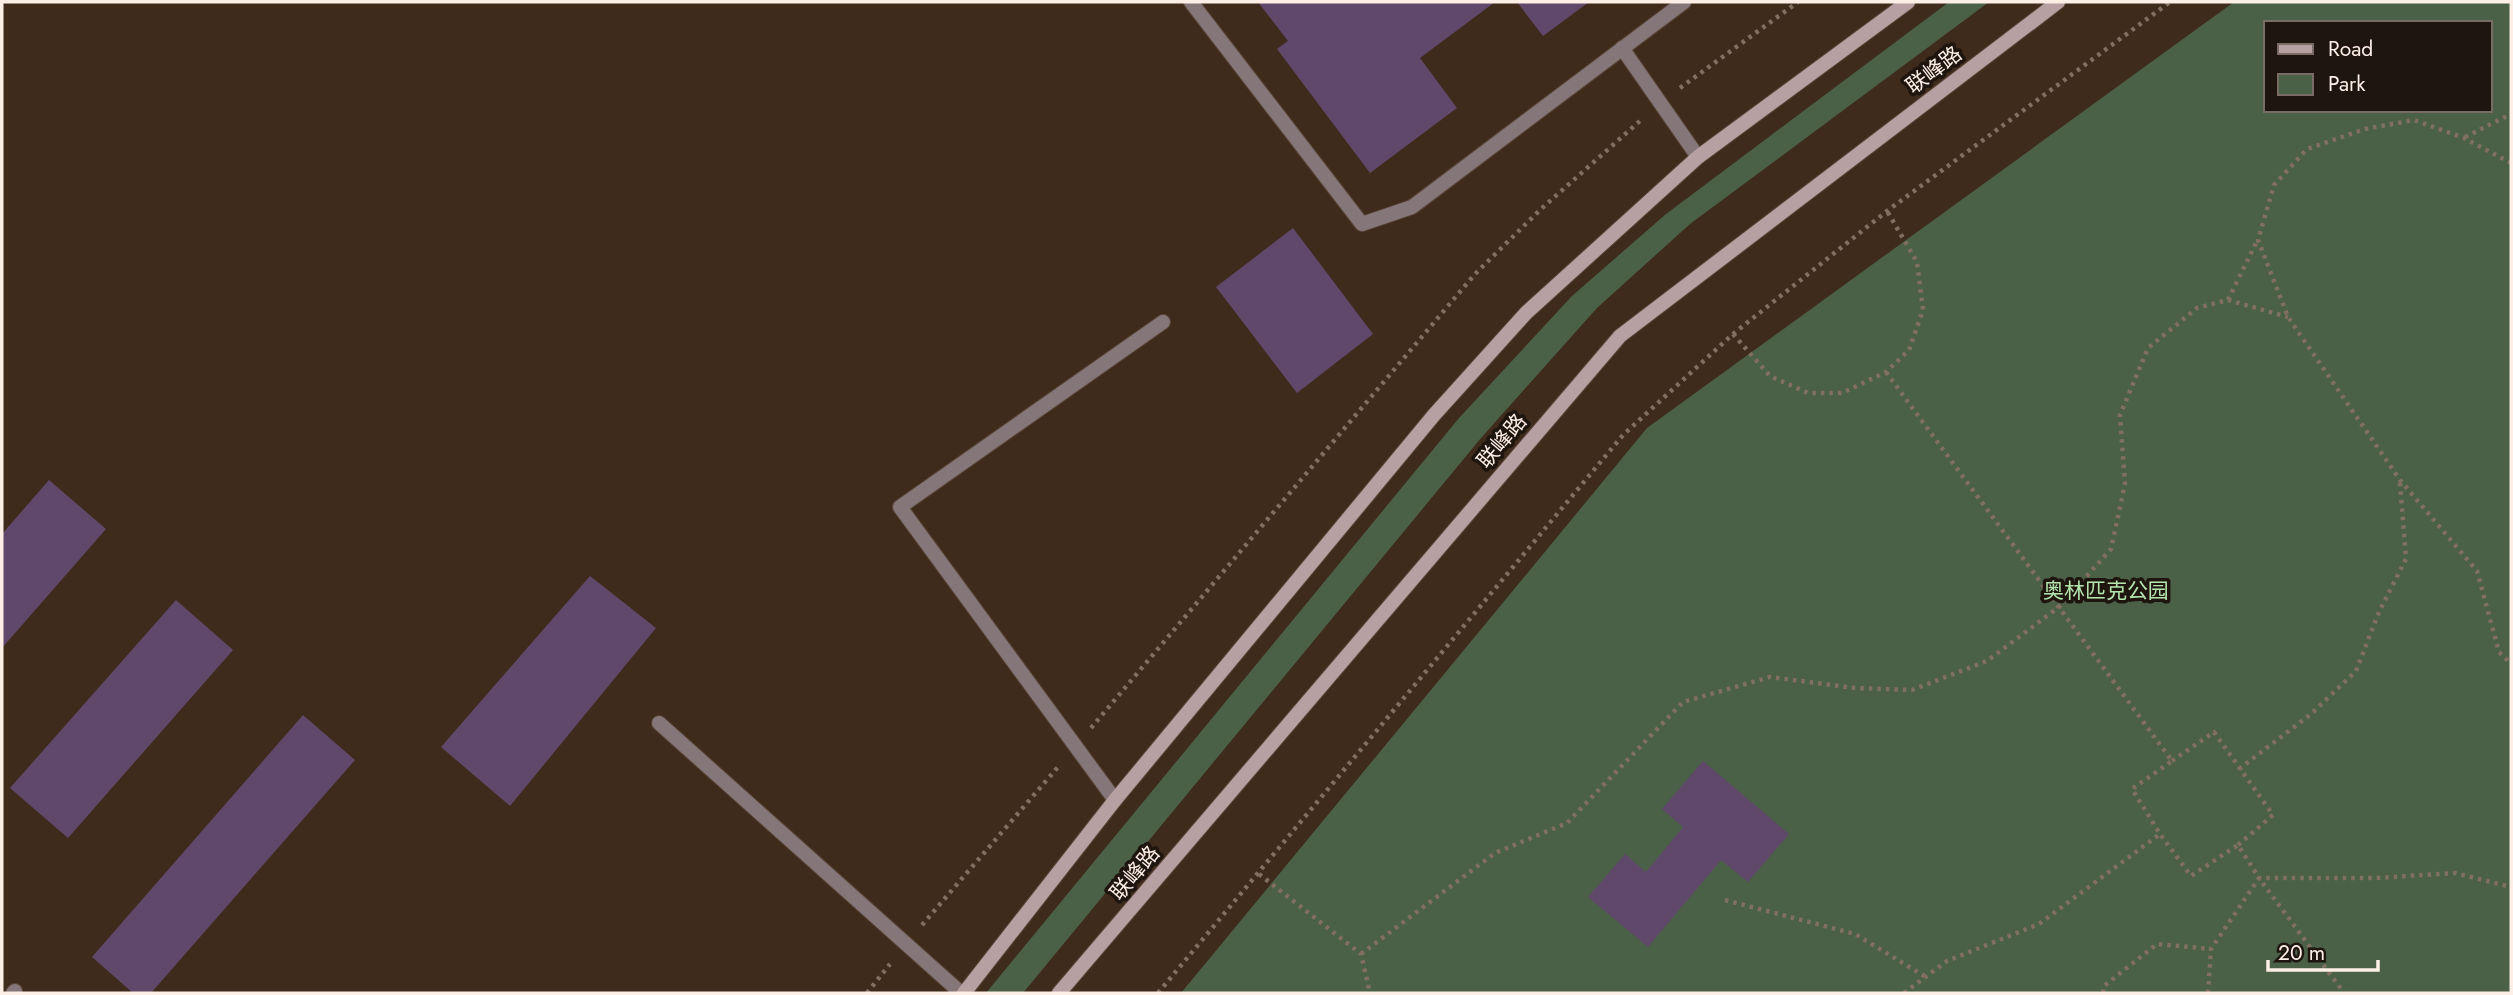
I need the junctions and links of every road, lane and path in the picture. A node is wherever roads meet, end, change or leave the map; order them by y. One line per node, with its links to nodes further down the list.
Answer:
1 (1191, 2): 7 (lane)
2 (1684, 2): 7 (lane)
3 (1798, 2): 8 (path)
4 (1908, 2): 11 (main road)
5 (2058, 2): 40 (main road, 联峰路)
6 (2170, 2): 13 (path)
7 (1622, 48): 8 (lane)
8 (1660, 103): 11 (lane); 24 (path)
9 (2511, 114): 10 (path)
10 (2464, 138): 12 (path); 14 (path)
11 (1698, 157): 27 (main road)
12 (2511, 163)
13 (1887, 211): 18 (path); 19 (path)
14 (2258, 240): 15 (path); 16 (path)
15 (2228, 300): 16 (path); 21 (path)
16 (2288, 317): 20 (path)
17 (1163, 322): 24 (lane)
18 (1733, 334): 19 (path); 30 (path)
19 (1886, 372): 21 (path)
20 (2400, 480): 22 (path); 26 (path)
21 (2059, 607): 25 (path); 36 (path)
22 (2511, 664)
23 (659, 723): 34 (lane)
24 (1076, 746): 27 (lane); 34 (path)
25 (2172, 761): 26 (path); 28 (path)
26 (2239, 769): 29 (path)
27 (1115, 800): 39 (main road)
28 (2160, 834): 29 (path); 37 (path)
29 (2238, 845): 31 (path)
30 (1259, 874): 36 (path); 41 (path)
31 (2259, 878): 32 (path); 35 (path); 46 (path)
32 (2511, 887)
33 (1726, 900): 37 (path)
34 (906, 944): 38 (path); 39 (lane)
35 (2211, 949): 44 (path); 45 (path)
36 (1361, 954): 42 (path)
37 (1926, 977): 43 (path)
38 (867, 993)
39 (963, 993)
40 (1059, 993)
41 (1158, 993)
42 (1370, 993)
43 (1904, 993)
44 (2103, 993)
45 (2207, 993)
46 (2344, 993)

